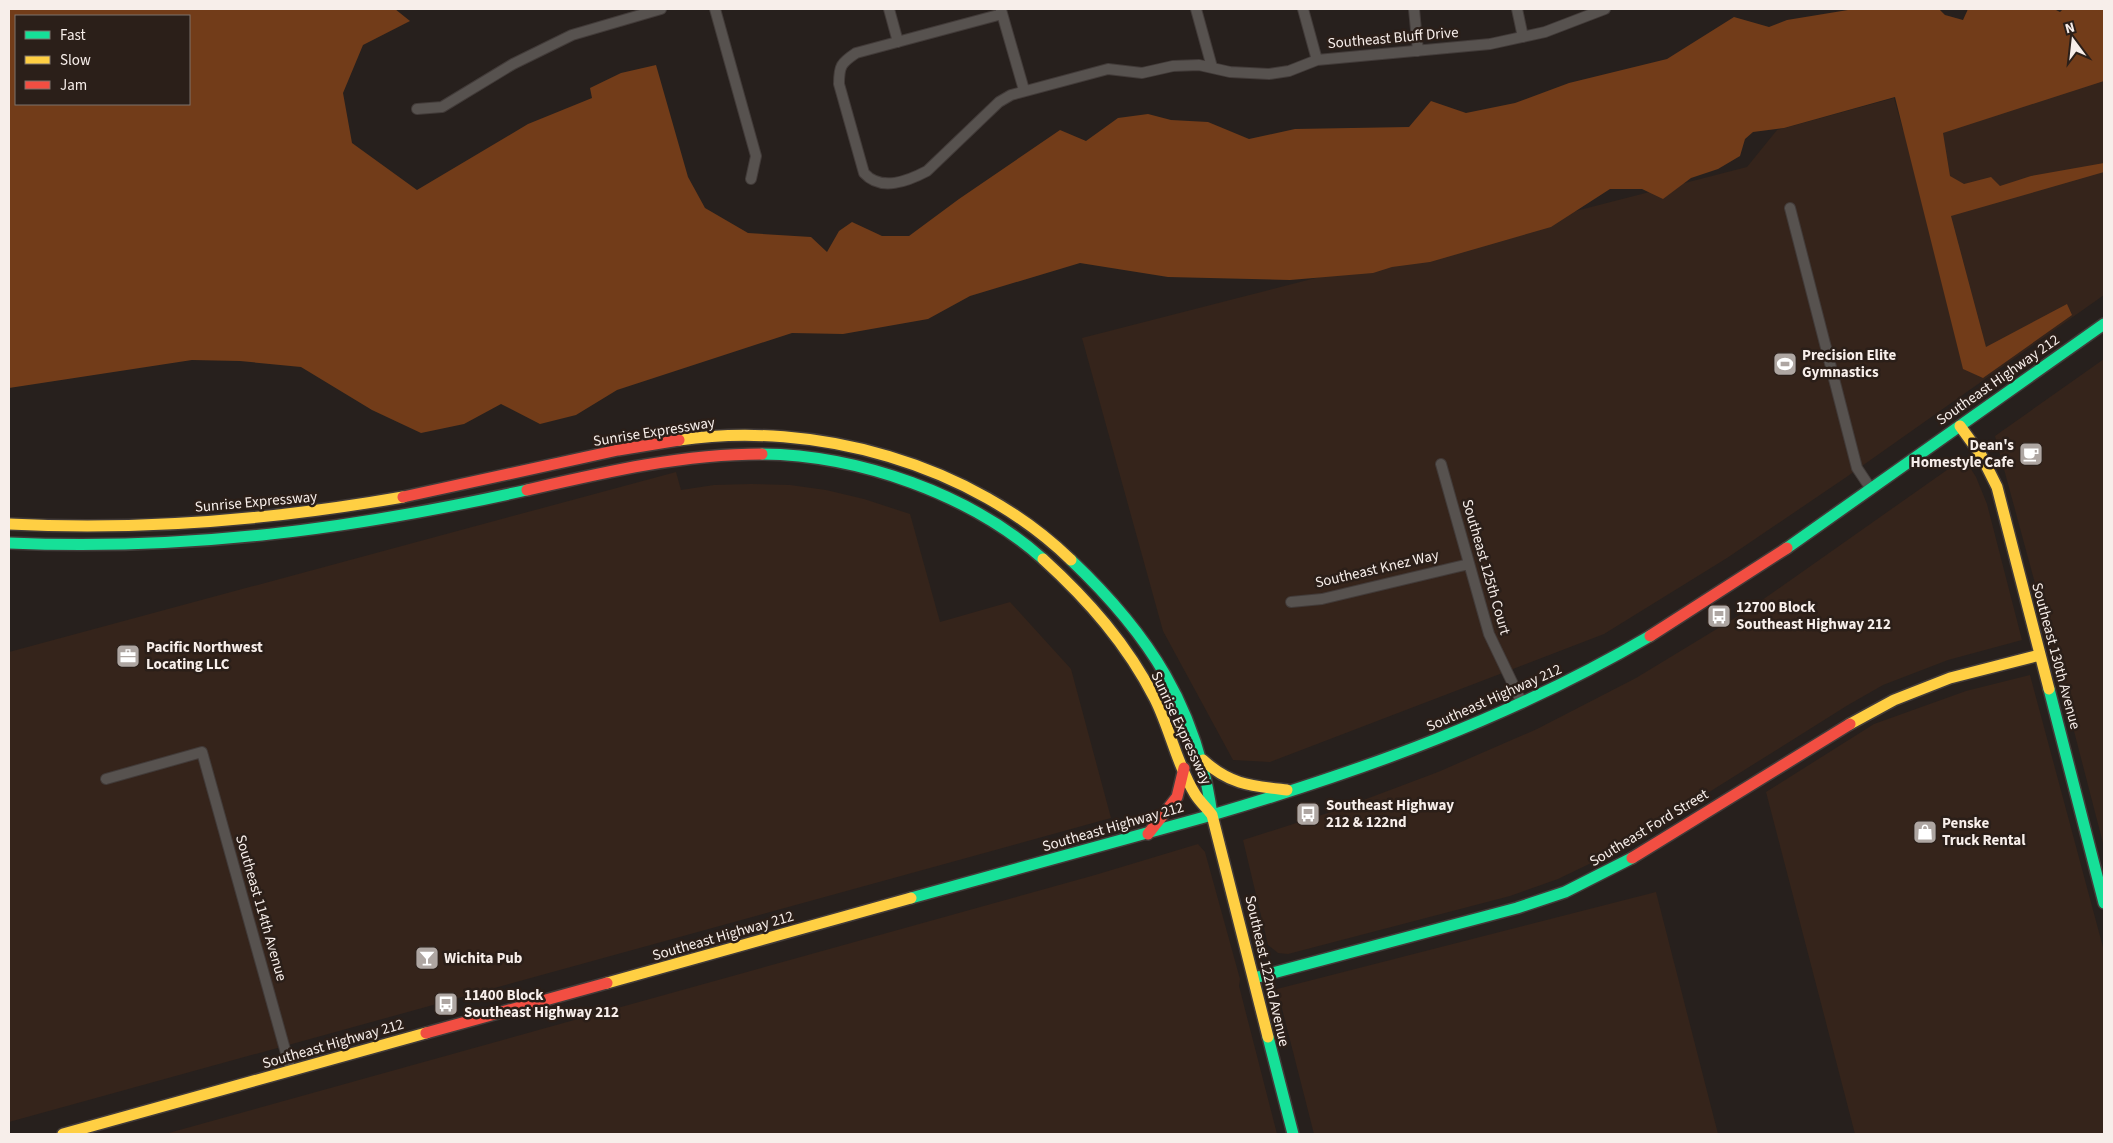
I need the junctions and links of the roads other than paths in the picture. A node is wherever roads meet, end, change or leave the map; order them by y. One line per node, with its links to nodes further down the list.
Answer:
1 (661, 9): 10 (street)
2 (715, 9): 18 (street)
3 (889, 9): 12 (street)
4 (1196, 9): 15 (street)
5 (1304, 9): 14 (street)
6 (1414, 9): 13 (street)
7 (1517, 9): 11 (street)
8 (1605, 9): 11 (street, Southeast Bluff Drive)
9 (1001, 11): 12 (street); 16 (street)
10 (624, 13): 17 (street)
11 (1523, 37): 13 (street, Southeast Bluff Drive)
12 (898, 42): 16 (street, Southeast Bluff Drive)
13 (1418, 51): 14 (street, Southeast Bluff Drive)
14 (1317, 60): 15 (street, Southeast Bluff Drive)
15 (1212, 67): 16 (street, Southeast Bluff Drive)
16 (1024, 90)
17 (417, 109)
18 (751, 179)
19 (1790, 208): 23 (street)
20 (2104, 324): 21 (main road, Southeast Highway 212)
21 (1960, 426): 23 (main road, Southeast Highway 212); 28 (main road, Southeast 130th Avenue)
22 (1442, 464): 26 (street, Southeast 125th Court)
23 (1871, 489): 29 (main road, Southeast Highway 212)
24 (9, 524): 30 (main road, Sunrise Expressway)
25 (9, 543): 31 (main road, Sunrise Expressway)
26 (1469, 564): 27 (street, Southeast Knez Way); 29 (street, Southeast 125th Court)
27 (1291, 602)
28 (2040, 655): 36 (main road, Southeast 130th Avenue); 37 (main road, Southeast Ford Street)
29 (1522, 703): 33 (main road, Southeast Highway 212)
30 (1202, 760): 33 (main road); 34 (main road, Sunrise Expressway)
31 (1184, 768): 34 (main road, Sunrise Expressway); 35 (main road)
32 (106, 779): 38 (street, Southeast 114th Avenue)
33 (1293, 791): 34 (main road, Southeast Highway 212)
34 (1212, 815): 35 (main road, Southeast Highway 212); 37 (main road, Southeast 122nd Avenue)
35 (1148, 834): 38 (main road, Southeast Highway 212)
36 (2104, 903)
37 (1254, 978): 40 (main road, Southeast 122nd Avenue)
38 (291, 1071): 39 (main road, Southeast Highway 212)
39 (63, 1134)
40 (1293, 1134)

